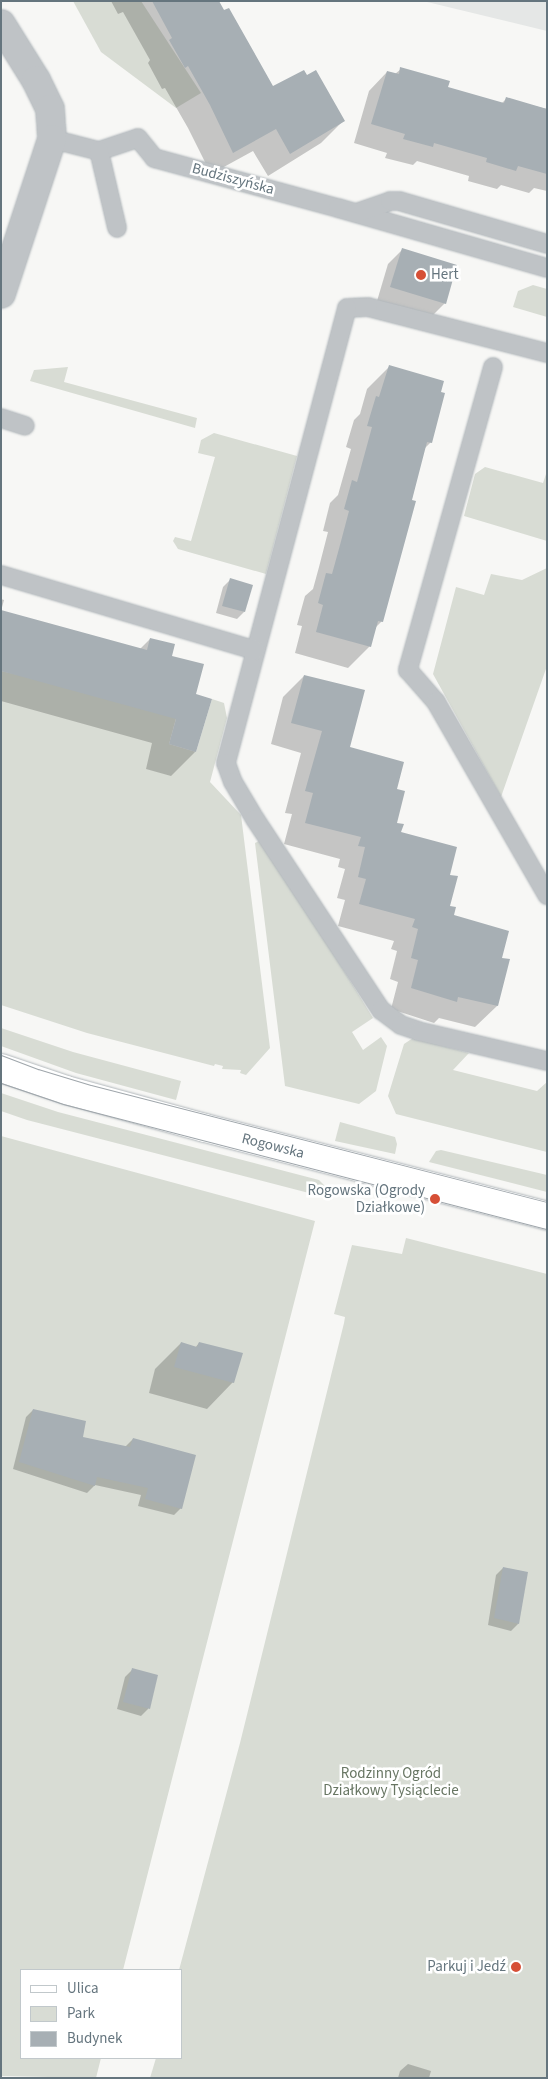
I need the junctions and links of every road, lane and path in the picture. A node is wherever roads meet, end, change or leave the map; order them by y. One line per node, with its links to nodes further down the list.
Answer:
1 (1, 24): 2 (street)
2 (52, 139): 3 (lane); 8 (street)
3 (99, 151): 4 (lane, Budziszyńska); 5 (lane)
4 (356, 213): 6 (lane); 7 (lane, Budziszyńska)
5 (117, 228)
6 (547, 244)
7 (547, 268)
8 (1, 294)
9 (547, 353): 14 (lane)
10 (493, 366): 15 (lane)
11 (1, 418): 12 (lane)
12 (25, 426)
13 (1, 575): 14 (lane)
14 (255, 650): 16 (lane)
15 (547, 895)
16 (547, 1061)
17 (1, 1068): 18 (street, Rogowska)
18 (547, 1216)

